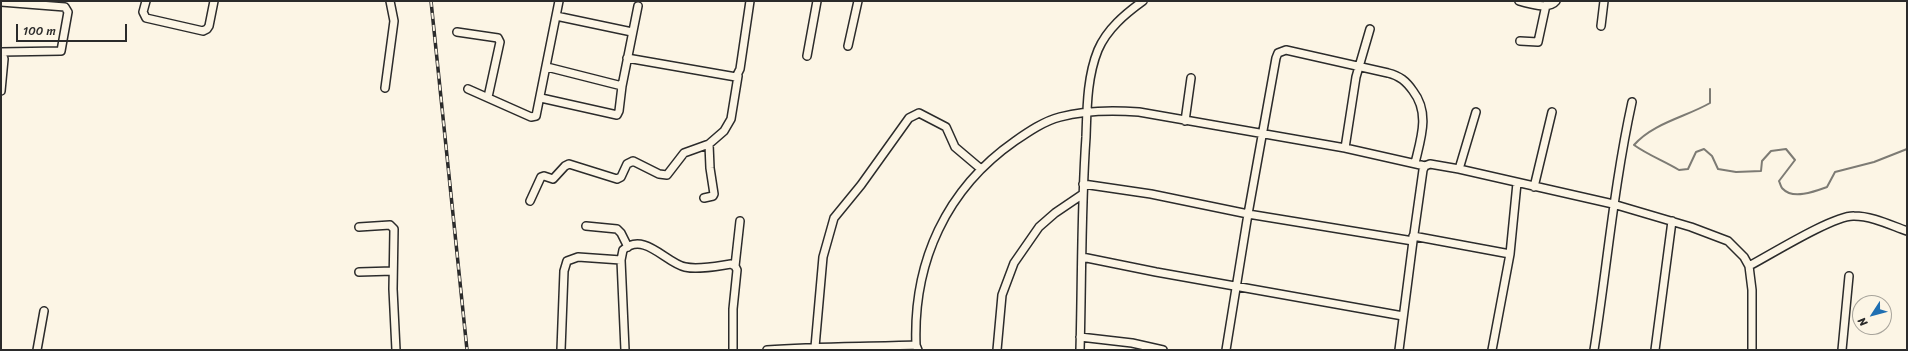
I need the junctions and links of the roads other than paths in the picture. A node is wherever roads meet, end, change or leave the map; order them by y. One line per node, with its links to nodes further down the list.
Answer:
1 (146, 1): 2 (street)
2 (214, 1)
3 (390, 1): 30 (street)
4 (559, 1): 15 (street)
5 (750, 1): 27 (street)
6 (817, 1): 23 (street)
7 (858, 1): 21 (street)
8 (1143, 1): 38 (street)
9 (1519, 1): 13 (street)
10 (1556, 1): 13 (street)
11 (1604, 1): 16 (street)
12 (1, 2): 22 (street)
13 (1546, 5): 20 (street)
14 (638, 6): 19 (street)
15 (556, 16): 19 (street); 26 (street)
16 (1601, 26)
17 (1370, 29): 25 (street)
18 (457, 32): 33 (street)
19 (632, 32): 24 (street)
20 (1520, 41)
21 (848, 46)
22 (1, 52): 32 (street)
23 (807, 56)
24 (628, 58): 27 (street); 29 (street)
25 (1358, 66): 40 (street); 42 (street); 43 (street)
26 (547, 67): 29 (street); 34 (street)
27 (738, 76): 41 (street)
28 (1191, 78): 39 (street)
29 (622, 86): 34 (street)
30 (385, 88)
31 (468, 88): 33 (street)
32 (1, 91)
33 (488, 97): 34 (street)
34 (541, 98)
35 (1632, 102): 53 (street)
36 (1476, 112): 46 (street)
37 (1552, 112): 49 (street)
38 (1087, 113): 39 (street); 45 (street); 48 (street)
39 (1185, 120): 40 (street)
40 (1262, 134): 42 (street); 54 (street)
41 (709, 144): 51 (street); 52 (street)
42 (1345, 148): 43 (street)
43 (1415, 163): 44 (street)
44 (1425, 166): 46 (street); 60 (street)
45 (981, 169): 74 (street); 75 (street)
46 (1459, 169): 47 (street)
47 (1518, 183): 49 (street); 62 (street)
48 (1082, 184): 50 (street); 54 (street)
49 (1534, 187): 53 (street)
50 (1083, 194): 63 (street); 84 (street)
51 (704, 198)
52 (530, 201)
53 (1613, 204): 56 (street); 90 (street)
54 (1248, 214): 60 (street); 70 (street)
55 (740, 221): 65 (street)
56 (1672, 221): 66 (street); 91 (street)
57 (586, 226): 61 (street)
58 (359, 227): 67 (street)
59 (1907, 231): 66 (street)
60 (1413, 239): 62 (street); 72 (street)
61 (628, 247): 64 (street); 65 (street)
62 (1510, 254): 89 (street)
63 (1082, 256): 70 (street); 73 (street)
64 (620, 260): 80 (street); 81 (street)
65 (735, 266): 82 (street)
66 (1749, 266): 92 (street)
67 (393, 270): 68 (street); 79 (street)
68 (359, 272)
69 (1849, 276): 93 (street)
70 (1238, 287): 72 (street); 87 (street)
71 (44, 311): 78 (street)
72 (1403, 316): 88 (street)
73 (1080, 337): 85 (street); 86 (street)
74 (815, 347): 76 (street); 77 (street)
75 (917, 348): 77 (street)
76 (807, 349): 83 (street)
77 (857, 349)
78 (37, 350)
79 (396, 350)
80 (561, 350)
81 (625, 350)
82 (733, 350)
83 (767, 350)
84 (997, 350)
85 (1080, 350)
86 (1165, 350)
87 (1226, 350)
88 (1399, 350)
89 (1492, 350)
90 (1594, 350)
91 (1655, 350)
92 (1752, 350)
93 (1842, 350)

